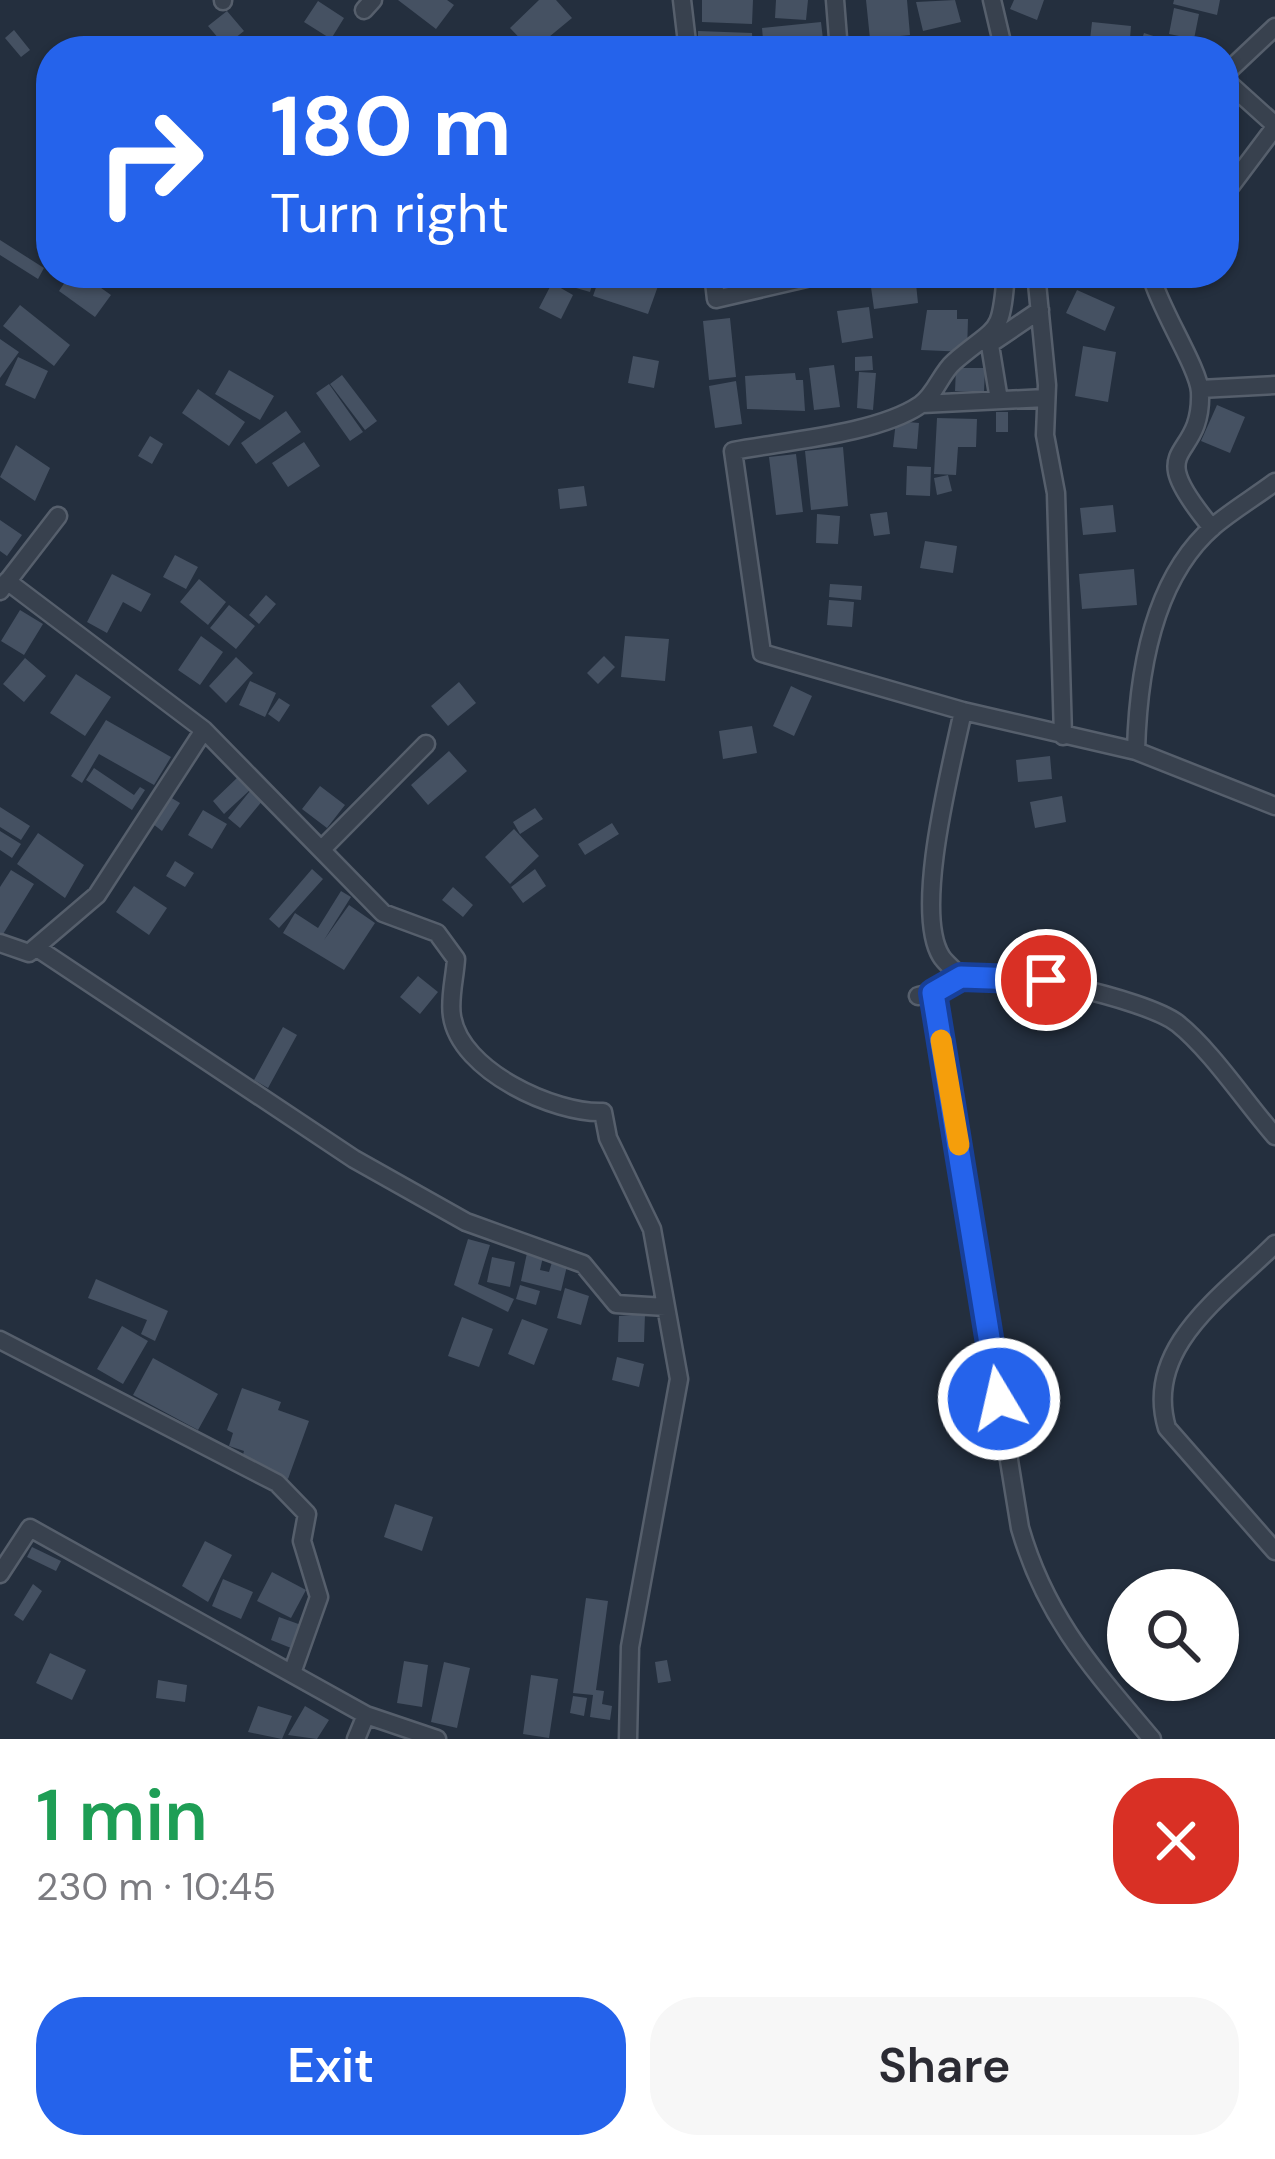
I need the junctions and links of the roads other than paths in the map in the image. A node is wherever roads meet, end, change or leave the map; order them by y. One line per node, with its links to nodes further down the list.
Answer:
1 (682, 0): 5 (street)
2 (835, 0): 6 (street)
3 (992, 0): 7 (street)
4 (1275, 27): 8 (street)
5 (686, 36)
6 (838, 36)
7 (1000, 36)
8 (1239, 62)
9 (1239, 91): 10 (street)
10 (1275, 126): 11 (street)
11 (1239, 175)
12 (715, 288): 13 (street)
13 (761, 288)
14 (1005, 288): 18 (street)
15 (1038, 288): 17 (street)
16 (1164, 288): 20 (street)
17 (1040, 310): 18 (street); 21 (street)
18 (989, 341): 22 (street); 23 (street)
19 (1275, 385): 20 (street)
20 (1200, 389): 26 (street)
21 (1046, 398): 22 (street); 30 (street)
22 (999, 400): 23 (street)
23 (922, 404): 28 (street)
24 (1275, 482): 26 (street)
25 (58, 516): 27 (street)
26 (1212, 528): 32 (street)
27 (4, 586): 29 (street)
28 (963, 711): 30 (street); 37 (street)
29 (204, 730): 34 (street); 36 (street)
30 (1063, 736): 32 (street)
31 (426, 744): 34 (street)
32 (1136, 752): 33 (street)
33 (1275, 806)
34 (324, 847): 40 (street)
35 (0, 943): 36 (street)
36 (37, 948): 40 (street)
37 (961, 977): 38 (street); 49 (street)
38 (1275, 1136)
39 (1275, 1244): 42 (street)
40 (666, 1307): 48 (street)
41 (0, 1340): 44 (street)
42 (1275, 1551)
43 (0, 1574): 44 (street)
44 (292, 1673): 45 (street)
45 (366, 1715): 46 (street); 47 (street)
46 (356, 1739)
47 (436, 1739)
48 (628, 1739)
49 (1152, 1739)

